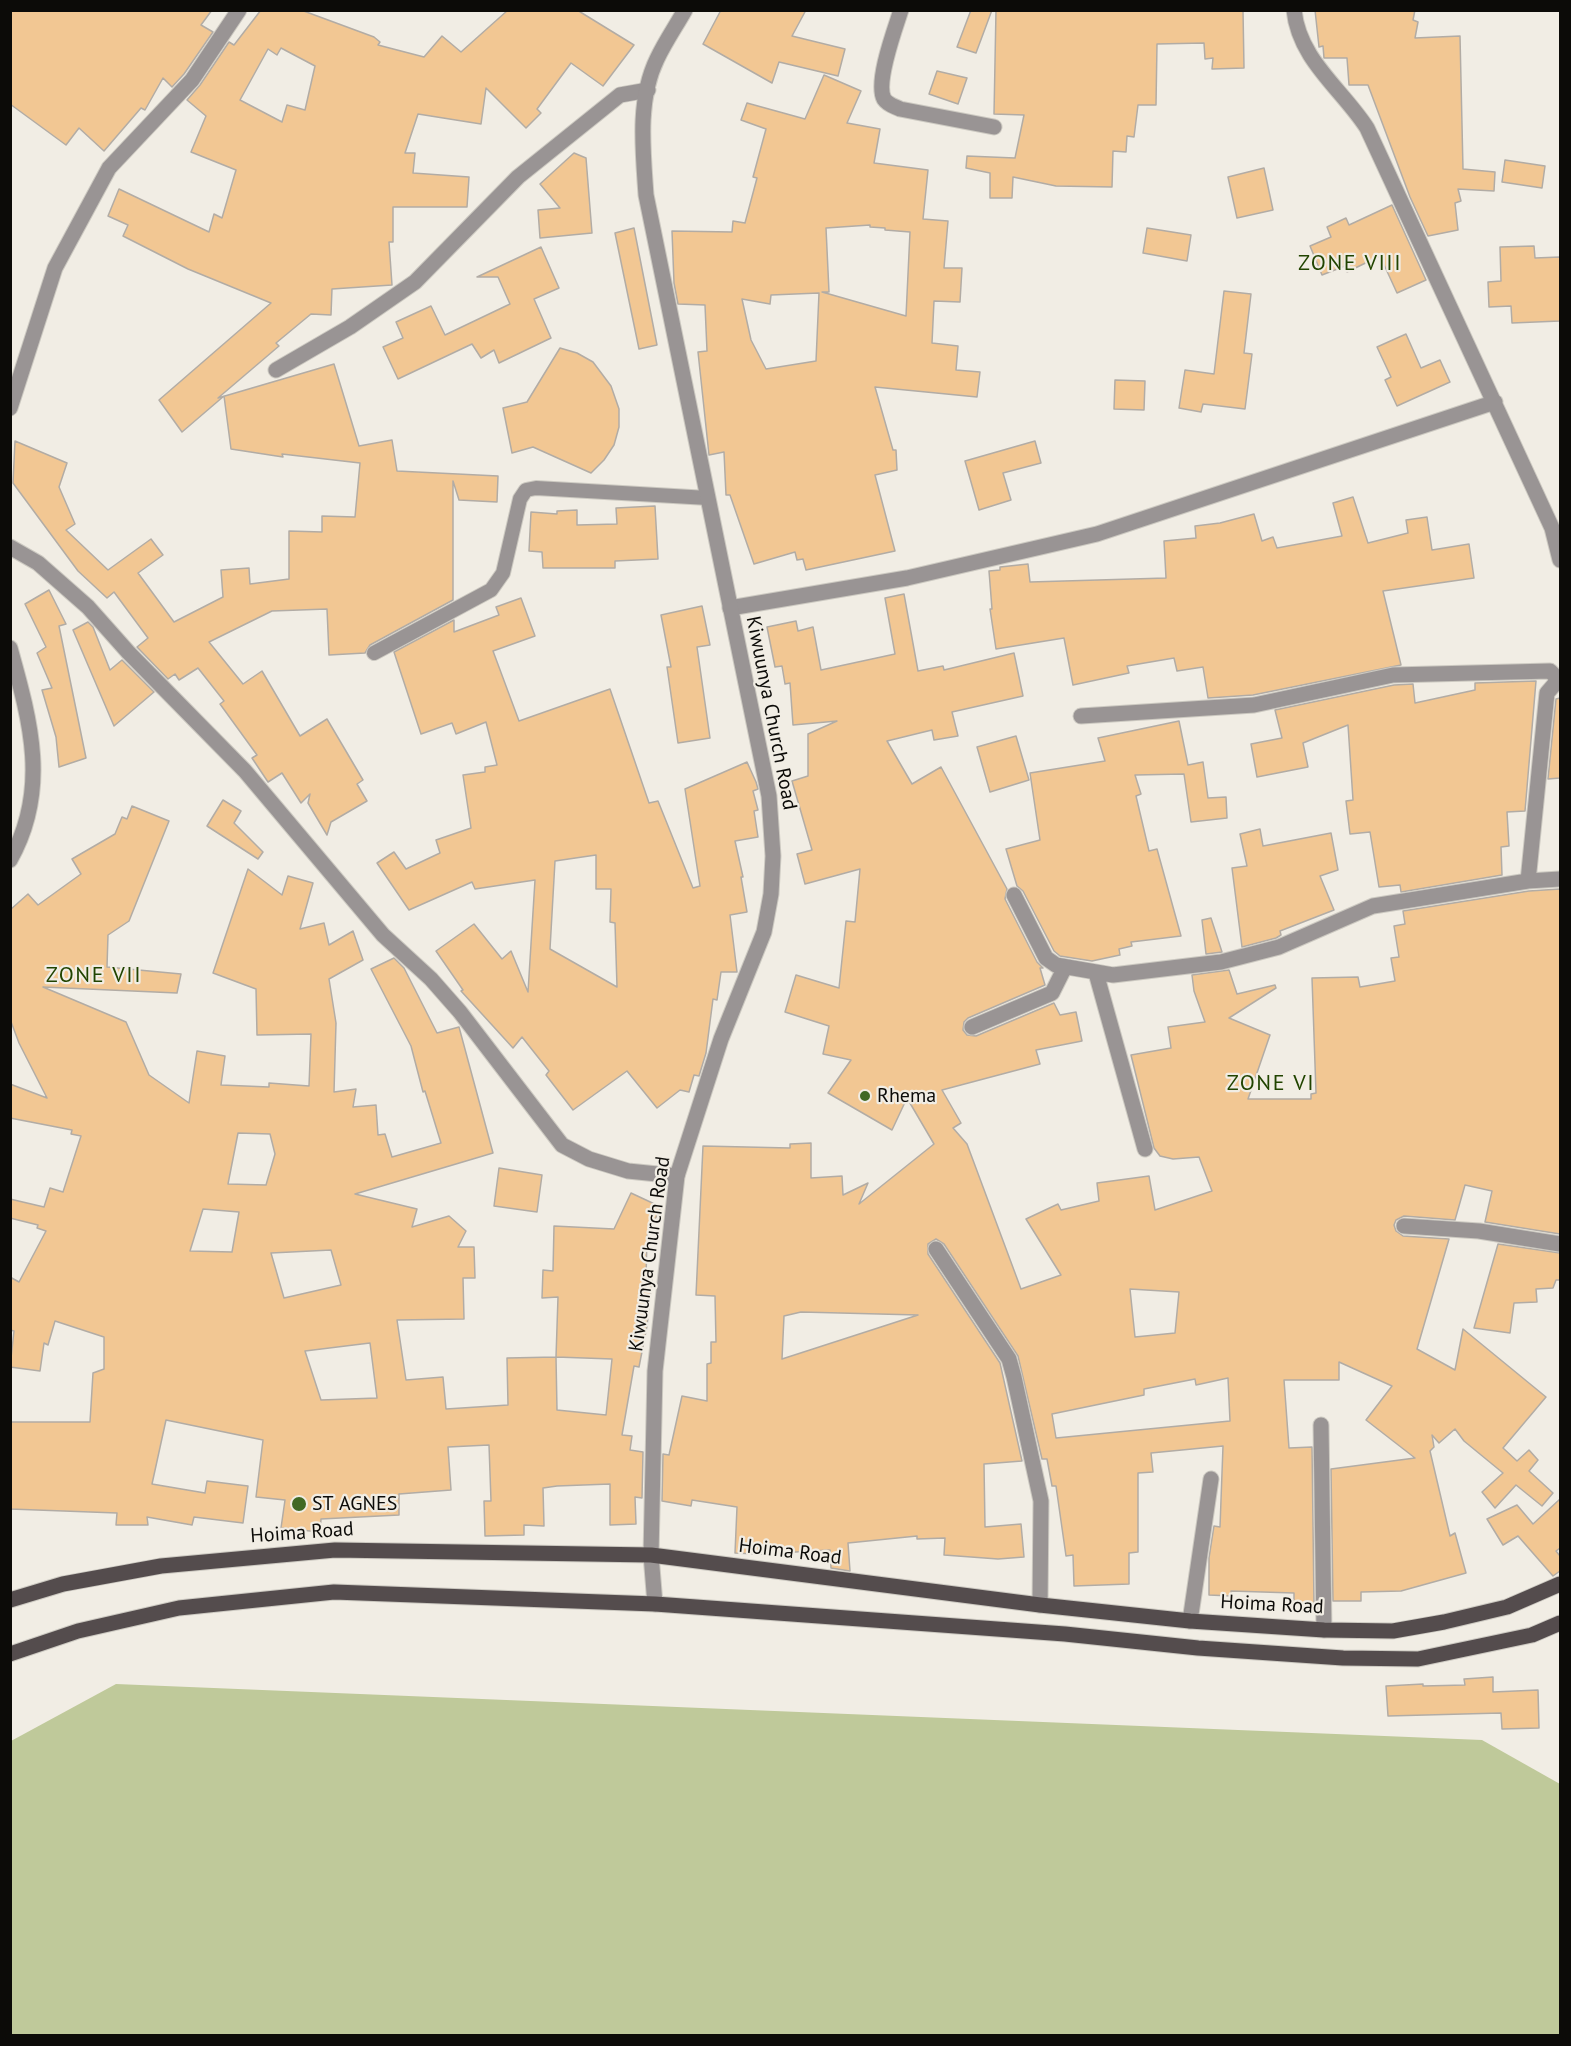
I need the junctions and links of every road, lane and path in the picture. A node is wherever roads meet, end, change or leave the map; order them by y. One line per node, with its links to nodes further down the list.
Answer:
1 (239, 10): 9 (street)
2 (685, 10): 5 (street, Kiwuunya Church Road)
3 (901, 10): 6 (street)
4 (1294, 10): 8 (street)
5 (648, 90): 7 (street); 10 (street, Kiwuunya Church Road)
6 (994, 127)
7 (276, 370)
8 (1495, 402): 12 (street); 13 (street)
9 (10, 408)
10 (708, 498): 13 (street, Kiwuunya Church Road); 15 (lane)
11 (10, 547): 26 (street)
12 (1560, 560)
13 (730, 608): 26 (street, Kiwuunya Church Road)
14 (10, 648): 18 (street)
15 (374, 652)
16 (1559, 678): 17 (street); 20 (street)
17 (1081, 716)
18 (10, 860)
19 (1560, 879): 20 (street)
20 (1528, 881): 23 (street)
21 (1014, 895): 22 (street)
22 (1065, 967): 23 (street); 24 (street)
23 (1096, 973): 25 (street)
24 (972, 1027)
25 (1145, 1149)
26 (677, 1176): 32 (street, Kiwuunya Church Road)
27 (1404, 1226): 28 (street)
28 (1560, 1244)
29 (936, 1249): 36 (street)
30 (1321, 1425): 39 (street)
31 (1210, 1479): 37 (street)
32 (651, 1555): 34 (main road, Hoima Road); 35 (street, Kiwuunya Church Road); 36 (main road, Hoima Road)
33 (1560, 1584): 39 (main road, Hoima Road)
34 (10, 1600)
35 (655, 1604): 38 (main road); 40 (main road)
36 (1040, 1605): 37 (main road, Hoima Road)
37 (1190, 1621): 39 (main road, Hoima Road)
38 (1560, 1623)
39 (1324, 1630)
40 (10, 1654)

